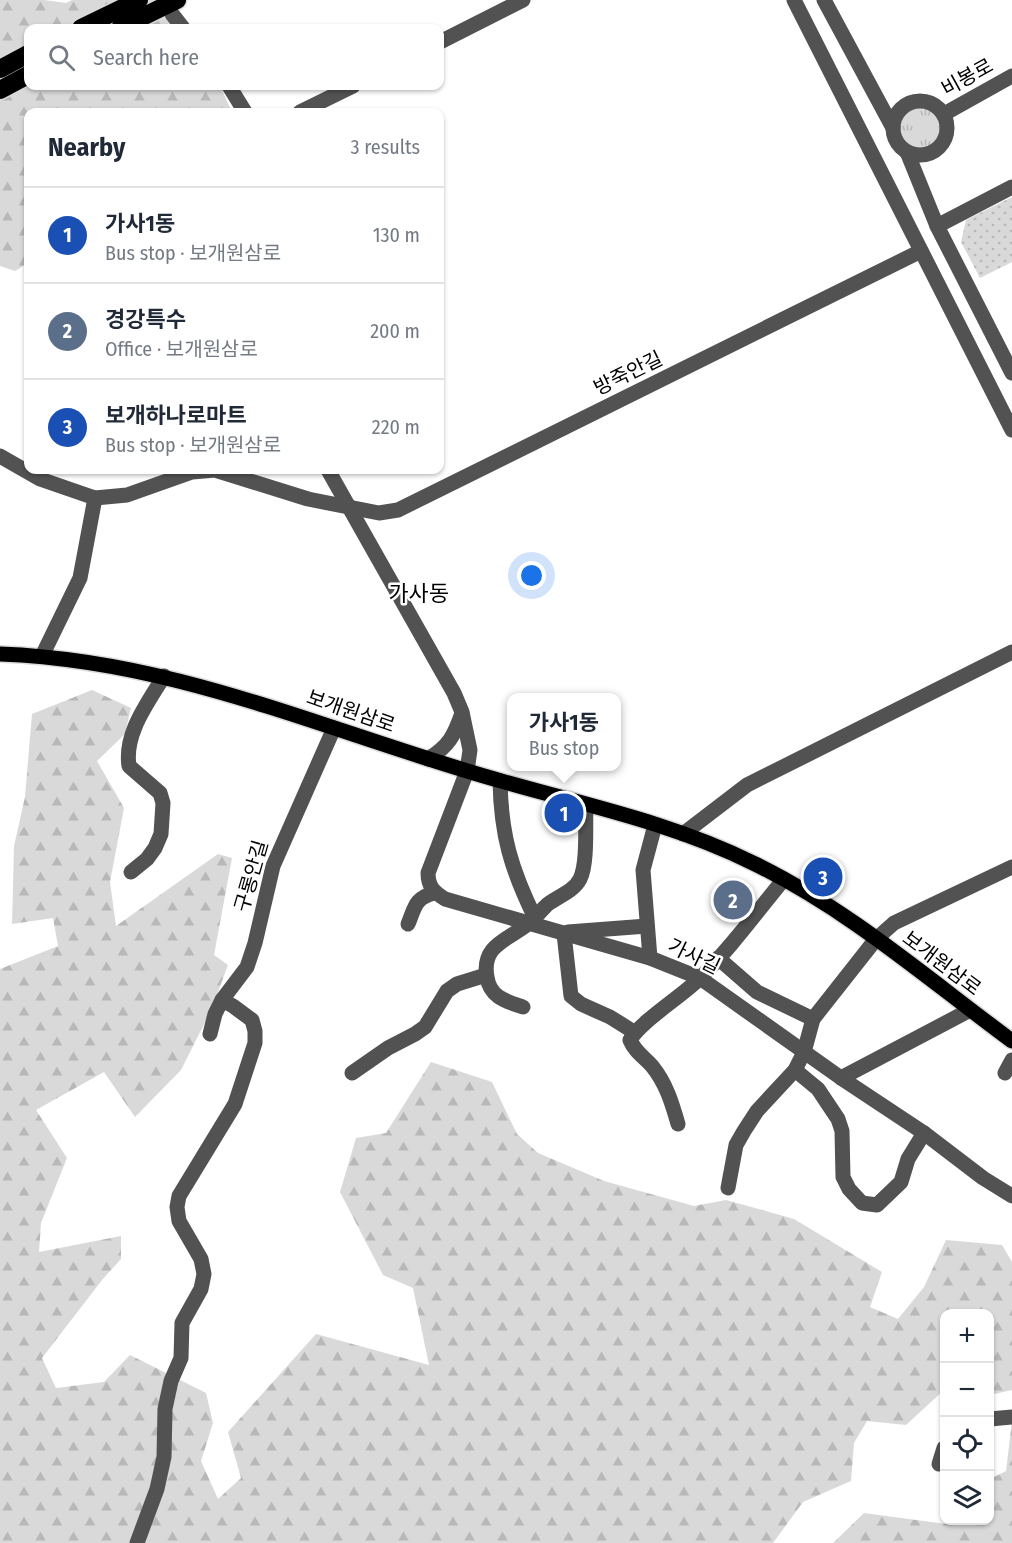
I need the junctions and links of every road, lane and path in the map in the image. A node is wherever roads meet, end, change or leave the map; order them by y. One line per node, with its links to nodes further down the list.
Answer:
1 (139, 0): 6 (highway)
2 (523, 0): 9 (street)
3 (794, 0): 24 (street)
4 (824, 0): 20 (street)
5 (175, 7): 7 (highway); 8 (street)
6 (89, 24)
7 (130, 24)
8 (181, 24)
9 (444, 40)
10 (24, 56): 11 (highway)
11 (0, 69)
12 (1012, 76): 19 (street, 비봉로)
13 (24, 77): 14 (highway)
14 (0, 90)
15 (231, 90): 17 (street)
16 (345, 90): 18 (street)
17 (243, 108)
18 (308, 108)
19 (944, 114): 20 (street); 21 (street)
20 (893, 128): 21 (street)
21 (907, 152): 23 (street)
22 (1012, 187): 23 (street)
23 (937, 226): 25 (street)
24 (921, 251): 26 (street); 34 (street, 방죽안길)
25 (1012, 373)
26 (1012, 430)
27 (0, 456): 28 (street)
28 (24, 470)
29 (31, 474): 33 (street)
30 (186, 474): 33 (street, 방죽안길)
31 (228, 474): 34 (street, 방죽안길)
32 (330, 474): 34 (street)
33 (95, 498): 37 (street)
34 (348, 508): 39 (street)
35 (1012, 652): 46 (street)
36 (0, 654): 37 (main road, 보개원삼로)
37 (42, 656): 38 (main road, 보개원삼로)
38 (164, 676): 40 (main road, 보개원삼로); 48 (street)
39 (462, 712): 41 (street); 42 (street)
40 (334, 728): 41 (main road, 보개원삼로); 60 (street, 구롱안길)
41 (428, 759): 42 (main road, 보개원삼로)
42 (467, 771): 43 (main road, 보개원삼로); 50 (street)
43 (500, 781): 44 (main road, 보개원삼로); 51 (street)
44 (586, 805): 45 (main road, 보개원삼로); 51 (street)
45 (655, 825): 46 (main road, 보개원삼로); 53 (street)
46 (682, 834): 49 (main road, 보개원삼로)
47 (1012, 867): 55 (street, 보개원삼로)
48 (131, 872)
49 (784, 879): 55 (main road, 보개원삼로); 57 (street)
50 (434, 893): 51 (street, 가사길); 52 (street)
51 (532, 921): 54 (street, 가사길); 58 (street)
52 (408, 924)
53 (647, 926): 54 (street); 56 (street)
54 (562, 933): 56 (street, 가사길); 64 (street)
55 (876, 939): 62 (main road, 보개원삼로); 63 (street)
56 (650, 958): 59 (street, 가사길)
57 (718, 958): 59 (street); 63 (street)
58 (486, 975): 61 (street); 69 (street)
59 (700, 978): 64 (street); 67 (street, 가사길)
60 (222, 1000): 65 (street, 구롱안길); 77 (street)
61 (523, 1007)
62 (970, 1010): 66 (main road, 보개원삼로); 70 (street)
63 (813, 1019): 67 (street)
64 (634, 1032): 71 (street)
65 (210, 1034)
66 (1012, 1041)
67 (804, 1052): 68 (street); 70 (street, 가사길)
68 (795, 1071): 72 (street); 73 (street)
69 (352, 1073)
70 (842, 1078): 72 (street, 가사길)
71 (678, 1124)
72 (924, 1133): 74 (street, 가사길)
73 (728, 1188)
74 (1012, 1196)
75 (1012, 1417): 76 (street)
76 (994, 1419)
77 (137, 1543)

